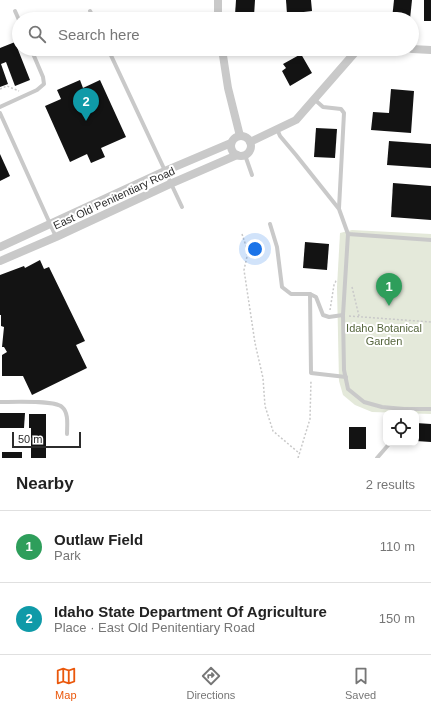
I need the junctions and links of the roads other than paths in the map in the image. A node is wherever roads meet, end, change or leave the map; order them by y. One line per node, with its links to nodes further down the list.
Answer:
1 (218, 0): 2 (street)
2 (218, 12)
3 (419, 49): 4 (street)
4 (431, 50)
5 (34, 56): 10 (lane)
6 (111, 56): 17 (lane)
7 (223, 56): 13 (street)
8 (352, 56): 9 (street)
9 (314, 98): 12 (street); 21 (lane)
10 (0, 107)
11 (0, 114): 22 (lane)
12 (277, 129): 14 (street); 21 (lane)
13 (240, 136): 14 (street); 15 (street)
14 (250, 142): 16 (street)
15 (231, 143): 16 (street); 17 (street, East Old Penitentiary Road)
16 (241, 155): 18 (lane); 19 (street, East Old Penitentiary Road)
17 (165, 171): 19 (lane); 22 (street, East Old Penitentiary Road)
18 (252, 175)
19 (170, 184): 20 (lane); 25 (street, East Old Penitentiary Road)
20 (182, 207)
21 (339, 209): 24 (lane)
22 (49, 223): 25 (lane); 27 (street, East Old Penitentiary Road)
23 (270, 224): 29 (lane)
24 (348, 234): 26 (lane); 30 (lane)
25 (56, 237): 28 (street, East Old Penitentiary Road)
26 (431, 240)
27 (0, 247)
28 (0, 261)
29 (310, 294): 30 (lane); 31 (lane)
30 (343, 315): 31 (lane)
31 (346, 377): 34 (lane)
32 (0, 402): 36 (lane)
33 (431, 409): 35 (lane)
34 (398, 410)
35 (417, 410)
36 (67, 434)
37 (387, 446): 38 (lane)
38 (377, 458)

